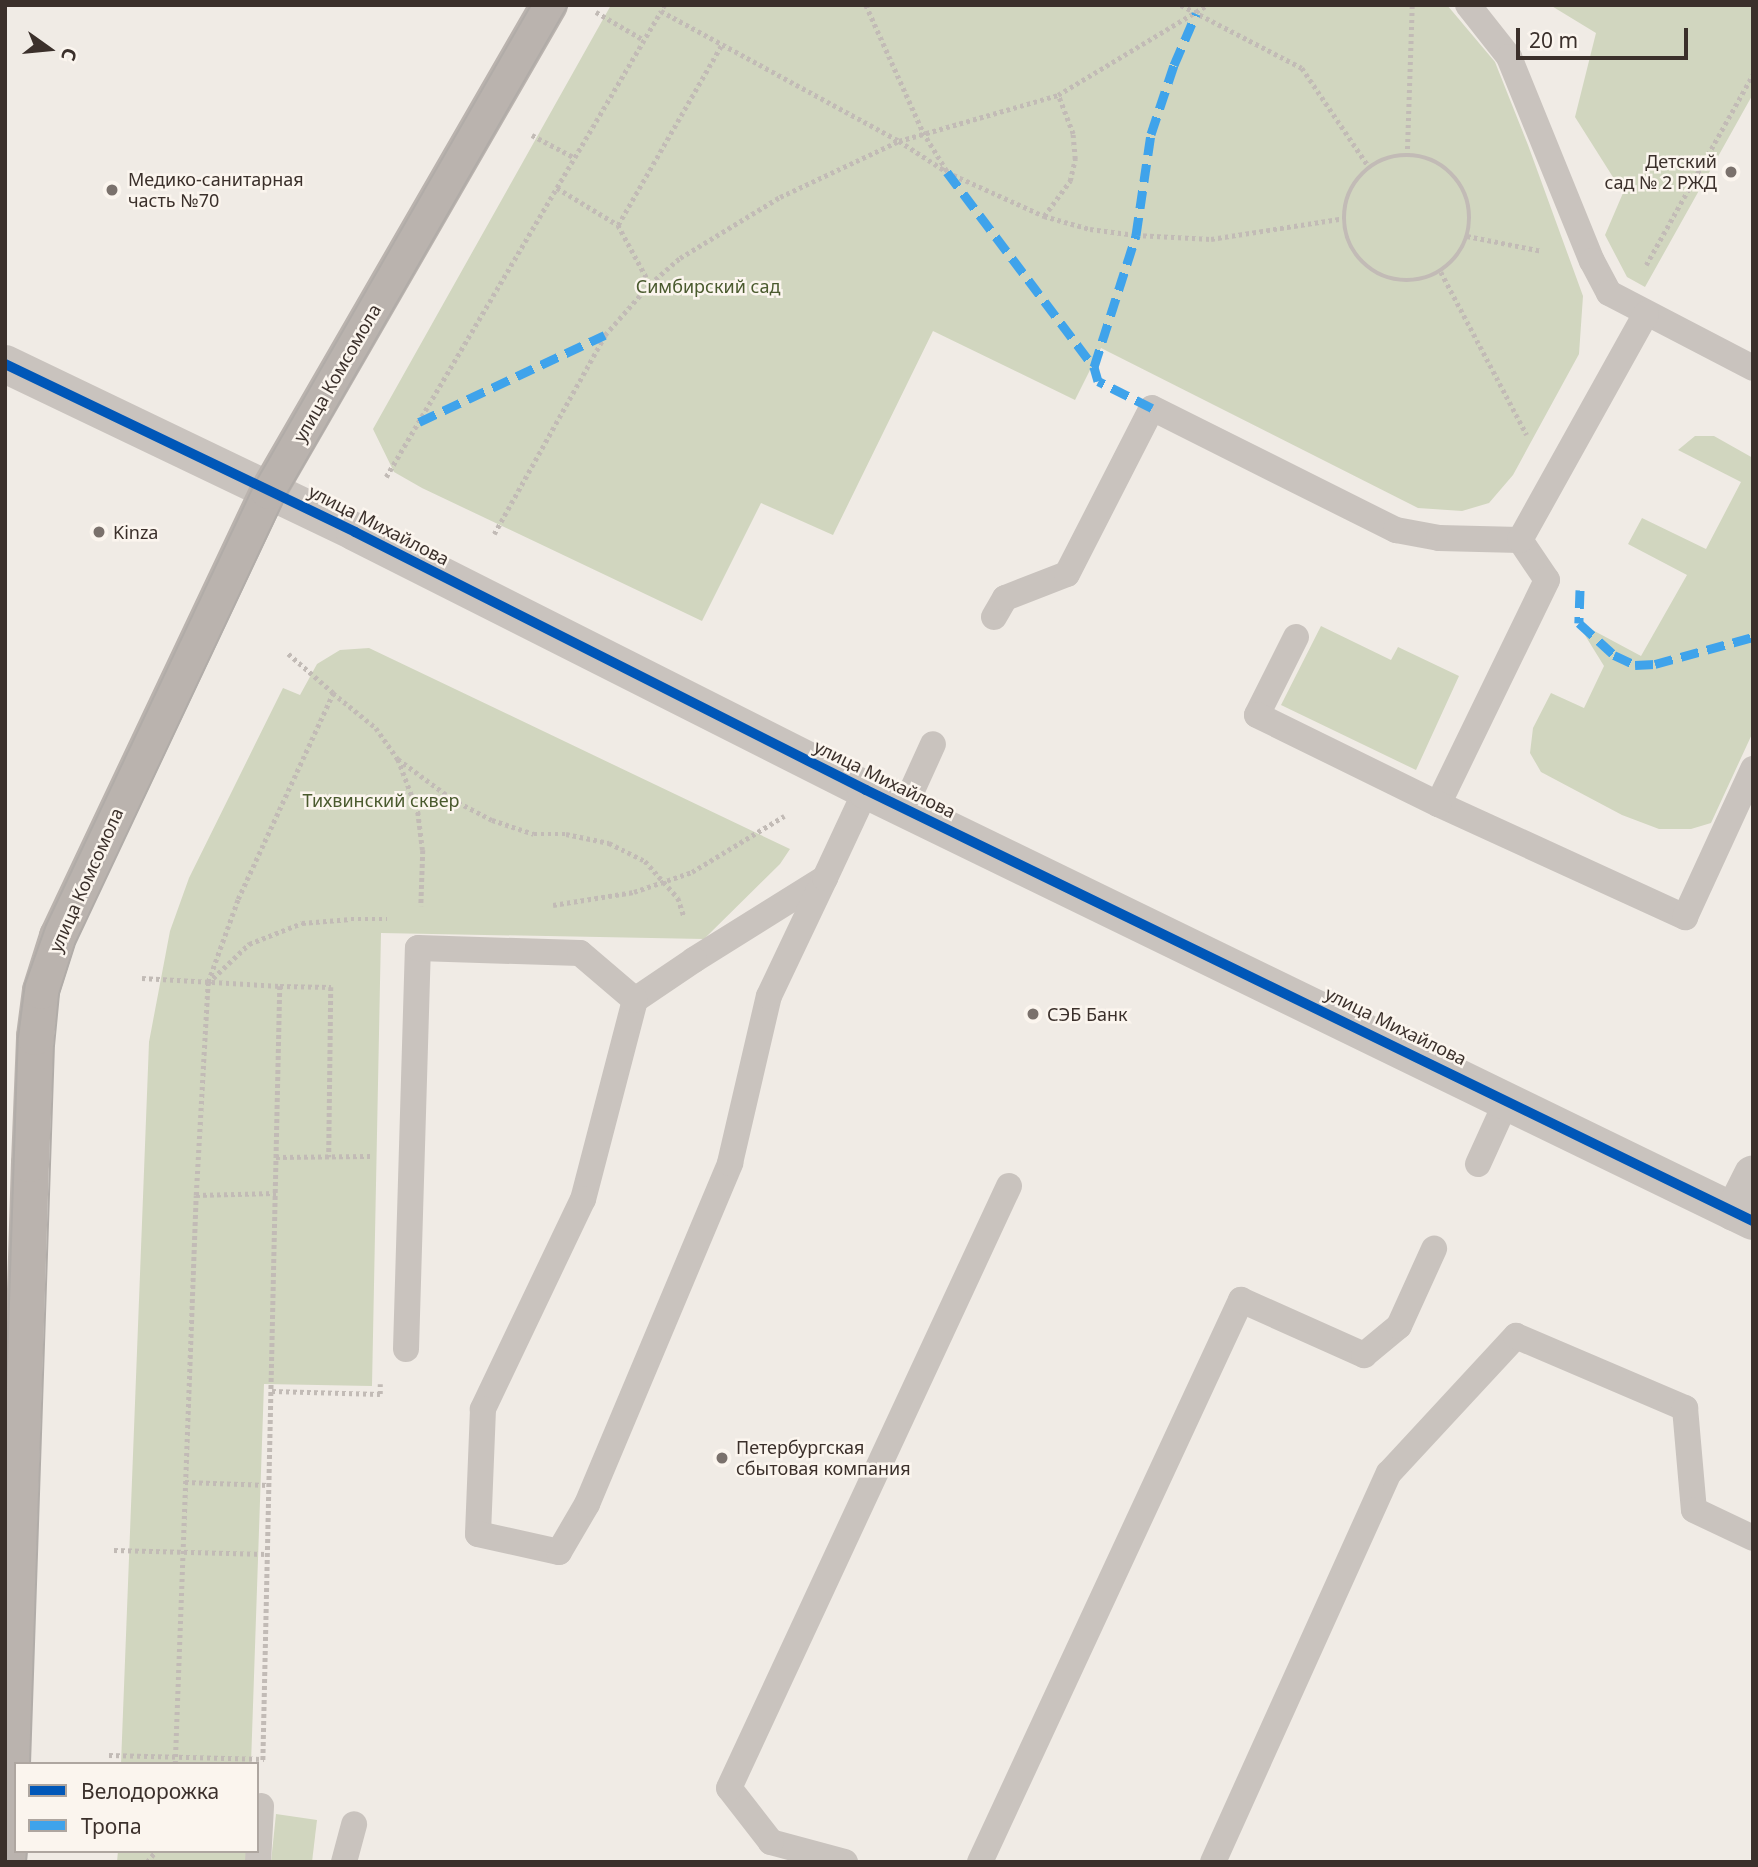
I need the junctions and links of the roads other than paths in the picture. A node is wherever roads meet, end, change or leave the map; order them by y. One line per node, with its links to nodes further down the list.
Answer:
1 (549, 5): 6 (main road, улица Комсомола)
2 (1468, 5): 3 (lane)
3 (1636, 308): 5 (lane); 7 (lane)
4 (5, 364): 6 (street, улица Михайлова)
5 (1753, 368)
6 (269, 490): 12 (street, улица Михайлова); 28 (main road, улица Комсомола)
7 (1520, 540): 8 (lane); 13 (lane)
8 (994, 618)
9 (1296, 637): 13 (lane)
10 (933, 744): 14 (lane)
11 (1753, 769): 13 (lane)
12 (866, 790): 14 (street, улица Михайлова); 15 (lane)
13 (1438, 804)
14 (904, 808): 17 (street, улица Михайлова)
15 (825, 878): 16 (lane); 16 (lane)
16 (635, 1000): 23 (lane)
17 (1507, 1100): 18 (lane); 21 (street, улица Михайлова)
18 (1478, 1164)
19 (1753, 1174): 21 (street)
20 (1009, 1186): 30 (lane)
21 (1744, 1217)
22 (1434, 1249): 31 (lane)
23 (406, 1349)
24 (1753, 1538): 32 (lane)
25 (261, 1806): 27 (lane)
26 (354, 1824): 29 (lane)
27 (259, 1843)
28 (8, 1862)
29 (344, 1862)
30 (845, 1862)
31 (981, 1862)
32 (1213, 1862)

